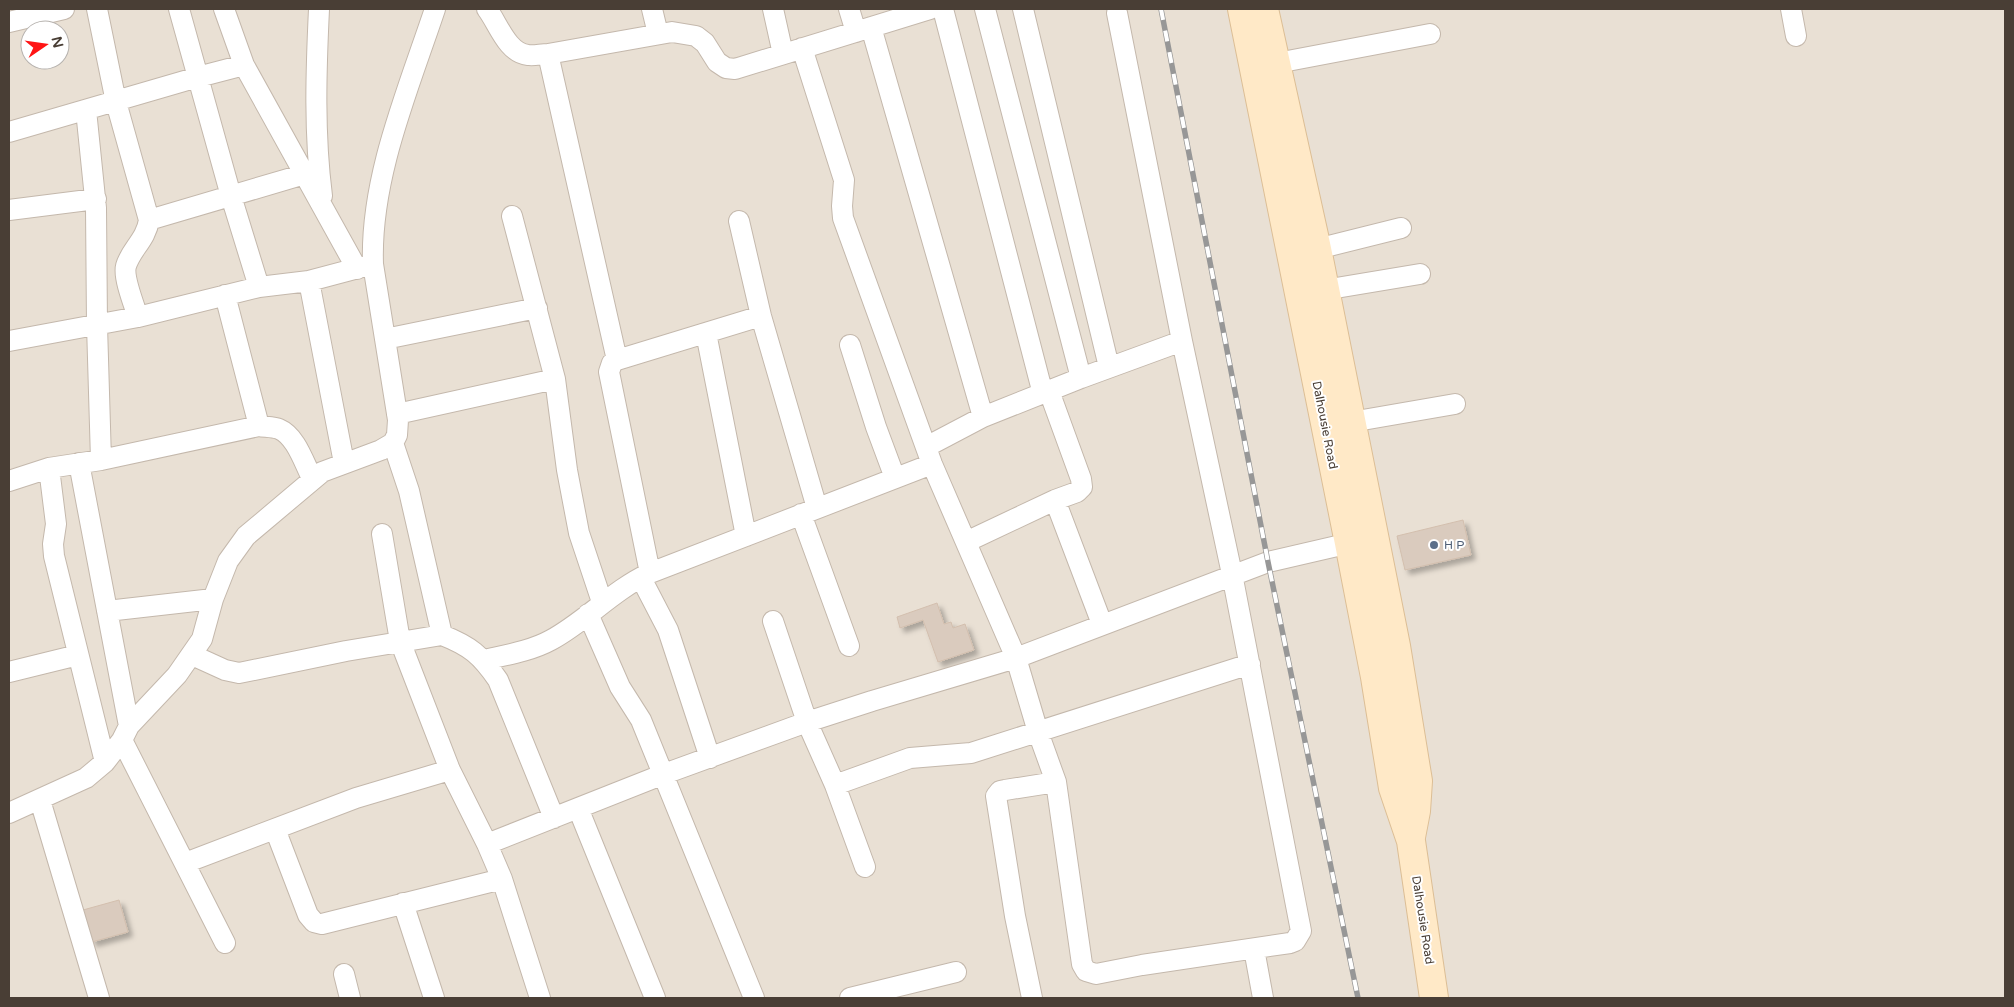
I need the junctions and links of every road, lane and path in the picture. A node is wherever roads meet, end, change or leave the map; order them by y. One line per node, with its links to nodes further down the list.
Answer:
1 (64, 9): 19 (street)
2 (97, 9): 29 (street)
3 (179, 9): 28 (street)
4 (224, 9): 27 (street)
5 (319, 9): 35 (street)
6 (434, 9): 42 (street)
7 (487, 9): 25 (street)
8 (652, 9): 21 (street)
9 (773, 9): 24 (street)
10 (849, 9): 20 (street)
11 (930, 9): 20 (street)
12 (943, 9): 61 (street)
13 (985, 9): 59 (street)
14 (1022, 9): 58 (street)
15 (1242, 9): 80 (street, Dalhousie Road)
16 (1264, 9): 26 (street, Dalhousie Road)
17 (1791, 9): 23 (street)
18 (1117, 13): 54 (street)
19 (9, 22)
20 (864, 29): 24 (street); 64 (street)
21 (658, 34): 24 (street); 25 (street)
22 (1430, 34): 26 (street)
23 (1796, 36)
24 (792, 51): 68 (street)
25 (548, 54): 57 (street)
26 (1277, 63): 41 (street, Dalhousie Road)
27 (244, 66): 28 (street); 32 (street)
28 (198, 77): 29 (street); 33 (street)
29 (116, 102): 30 (street); 38 (street)
30 (86, 110): 31 (street); 34 (street)
31 (9, 132)
32 (305, 174): 33 (street); 35 (street)
33 (231, 196): 38 (street); 45 (street)
34 (96, 199): 36 (street); 51 (street)
35 (323, 207): 42 (street)
36 (9, 210)
37 (512, 216): 48 (street)
38 (149, 220): 50 (street)
39 (739, 221): 49 (street)
40 (1401, 228): 41 (street)
41 (1317, 249): 46 (street, Dalhousie Road)
42 (365, 266): 44 (street); 53 (street)
43 (1420, 274): 46 (street)
44 (309, 281): 45 (street); 71 (street)
45 (259, 287): 47 (street)
46 (1324, 290): 65 (street, Dalhousie Road)
47 (225, 295): 50 (street); 66 (street)
48 (537, 308): 53 (street); 60 (street)
49 (761, 316): 52 (street); 77 (street)
50 (138, 317): 51 (street)
51 (96, 325): 55 (street); 69 (street)
52 (706, 333): 57 (street); 79 (street)
53 (384, 339): 63 (street)
54 (1182, 340): 58 (street); 82 (street)
55 (9, 341)
56 (850, 345): 74 (street)
57 (617, 360): 83 (street)
58 (1109, 367): 59 (street)
59 (1081, 378): 61 (street)
60 (555, 379): 63 (street); 85 (street)
61 (1046, 392): 64 (street); 76 (street)
62 (1455, 404): 65 (street)
63 (397, 414): 67 (street)
64 (983, 417): 68 (street)
65 (1351, 422): 80 (street, Dalhousie Road)
66 (259, 426): 69 (street); 73 (street)
67 (393, 443): 71 (street); 89 (street)
68 (929, 456): 74 (street); 81 (street)
69 (101, 460): 70 (street)
70 (79, 463): 72 (street); 86 (street)
71 (344, 464): 73 (street)
72 (49, 468): 75 (street); 92 (street)
73 (312, 478): 84 (street)
74 (895, 478): 77 (street)
75 (9, 481)
76 (1055, 500): 81 (street); 88 (street)
77 (809, 511): 79 (street); 91 (street)
78 (382, 534): 90 (street)
79 (746, 536): 83 (street)
80 (1361, 540): 82 (street); 130 (street, Dalhousie Road)
81 (966, 542): 94 (street)
82 (1232, 574): 88 (street); 96 (street)
83 (646, 575): 85 (street); 101 (street)
84 (213, 598): 86 (street); 93 (street)
85 (595, 608): 95 (street); 104 (street)
86 (107, 611): 100 (street)
87 (773, 621): 98 (street)
88 (1102, 624): 94 (street)
89 (442, 635): 90 (street); 95 (street)
90 (400, 641): 93 (street); 103 (street)
91 (849, 646)
92 (78, 655): 97 (street); 102 (street)
93 (192, 655): 100 (street)
94 (1016, 658): 98 (street); 99 (street)
95 (484, 660): 110 (street)
96 (1250, 664): 99 (street); 118 (street)
97 (9, 672)
98 (807, 722): 101 (street); 106 (street)
99 (1038, 732): 105 (street); 106 (street)
100 (126, 733): 102 (street); 113 (street)
101 (710, 758): 104 (street)
102 (105, 762): 107 (street)
103 (450, 770): 111 (street); 112 (street)
104 (664, 774): 108 (street); 126 (street)
105 (1056, 782): 118 (street); 128 (street)
106 (836, 785): 114 (street)
107 (40, 800): 109 (street); 121 (street)
108 (578, 808): 110 (street); 125 (street)
109 (9, 813)
110 (554, 818): 112 (street)
111 (275, 829): 113 (street); 116 (street)
112 (487, 844): 115 (street)
113 (185, 862): 117 (street)
114 (865, 867)
115 (502, 879): 116 (street); 124 (street)
116 (403, 904): 123 (street)
117 (225, 943)
118 (1254, 949): 129 (street)
119 (956, 972): 127 (street)
120 (344, 974): 122 (street)
121 (98, 998)
122 (350, 998)
123 (434, 998)
124 (540, 998)
125 (655, 998)
126 (754, 998)
127 (850, 998)
128 (1032, 998)
129 (1263, 998)
130 (1434, 998)

